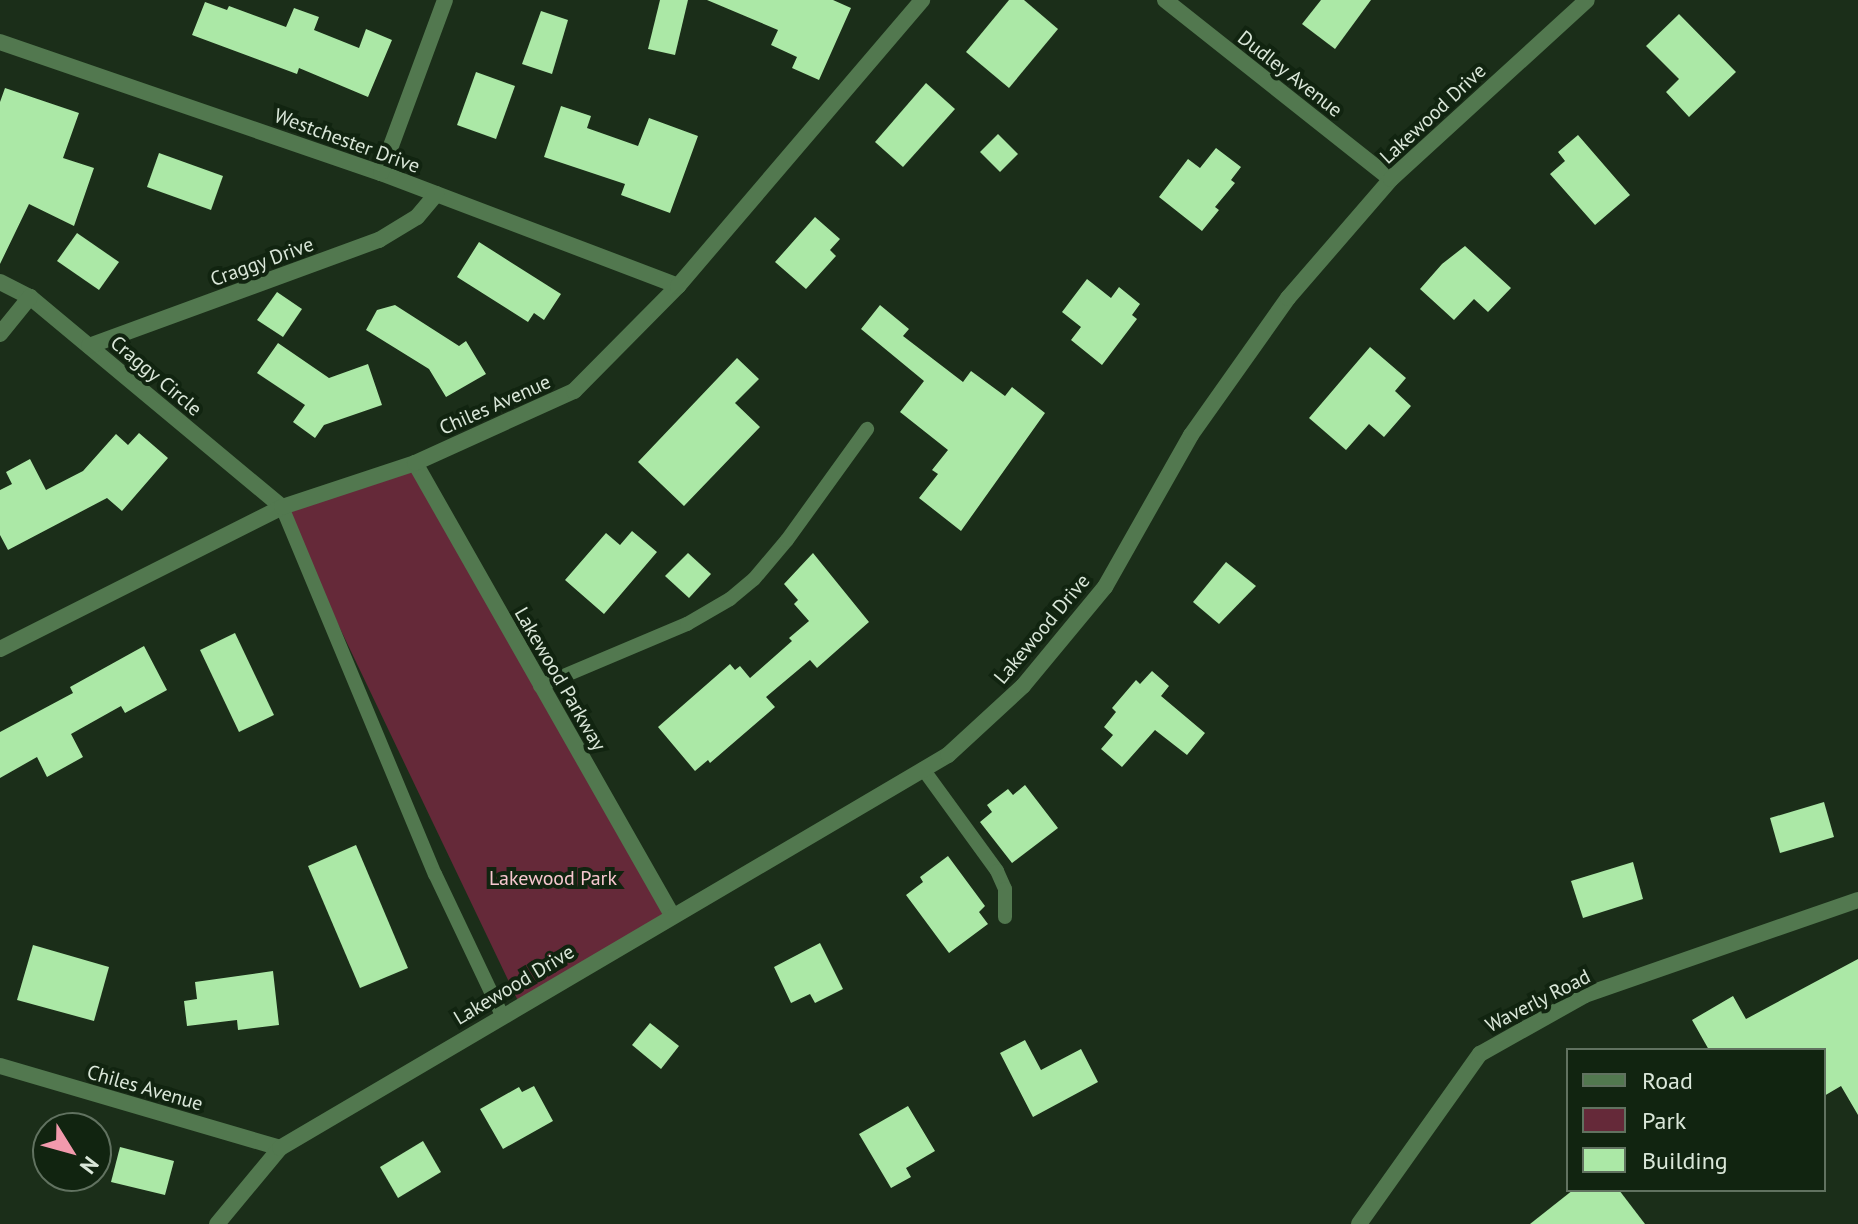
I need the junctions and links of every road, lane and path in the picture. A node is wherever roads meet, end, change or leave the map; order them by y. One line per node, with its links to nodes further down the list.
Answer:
1 (445, 0): 6 (street)
2 (922, 0): 10 (street, Chiles Avenue)
3 (1165, 0): 7 (street, Dudley Avenue)
4 (1587, 0): 7 (street, Lakewood Drive)
5 (0, 42): 6 (street, Westchester Drive)
6 (381, 173): 8 (street, Westchester Drive)
7 (1391, 179): 19 (street, Lakewood Drive)
8 (436, 194): 10 (street, Westchester Drive); 13 (street, Craggy Drive)
9 (0, 282): 11 (street, Craggy Circle)
10 (678, 286): 15 (street, Chiles Avenue)
11 (30, 297): 12 (street); 13 (street, Craggy Circle)
12 (0, 334)
13 (89, 346): 16 (street, Craggy Circle)
14 (867, 429): 18 (lane)
15 (415, 463): 16 (street, Chiles Avenue); 18 (street, Lakewood Parkway)
16 (282, 507): 17 (street, Chiles Avenue); 23 (lane)
17 (0, 649)
18 (540, 686): 21 (street, Lakewood Parkway)
19 (923, 769): 21 (street, Lakewood Drive); 22 (lane)
20 (1858, 900): 27 (street, Waverly Road)
21 (672, 915): 23 (street, Lakewood Drive)
22 (1005, 917)
23 (502, 1015): 25 (street, Lakewood Drive)
24 (0, 1066): 25 (street, Chiles Avenue)
25 (280, 1148): 26 (street, Lakewood Drive)
26 (217, 1224)
27 (1359, 1224)

